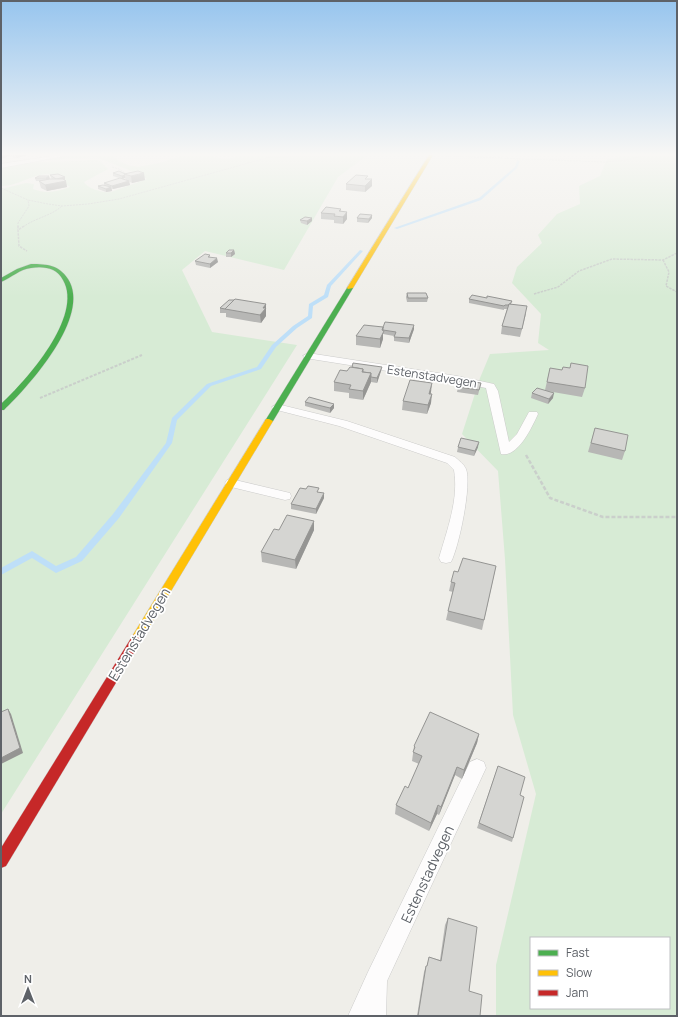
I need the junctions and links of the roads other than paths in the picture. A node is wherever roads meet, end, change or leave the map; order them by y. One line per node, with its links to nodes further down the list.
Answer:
1 (401, 202): 3 (street, Estenstadvegen)
2 (1, 280): 4 (street)
3 (308, 356): 5 (street, Estenstadvegen); 6 (lane, Estenstadvegen)
4 (2, 407)
5 (277, 407): 7 (street, Estenstadvegen); 9 (lane)
6 (534, 414)
7 (231, 483): 8 (lane); 11 (street, Estenstadvegen)
8 (284, 496)
9 (446, 558)
10 (477, 768): 12 (lane, Estenstadvegen)
11 (1, 861)
12 (376, 980): 13 (lane, Estenstadvegen); 14 (lane, Estenstadvegen)
13 (360, 1016)
14 (374, 1016)

